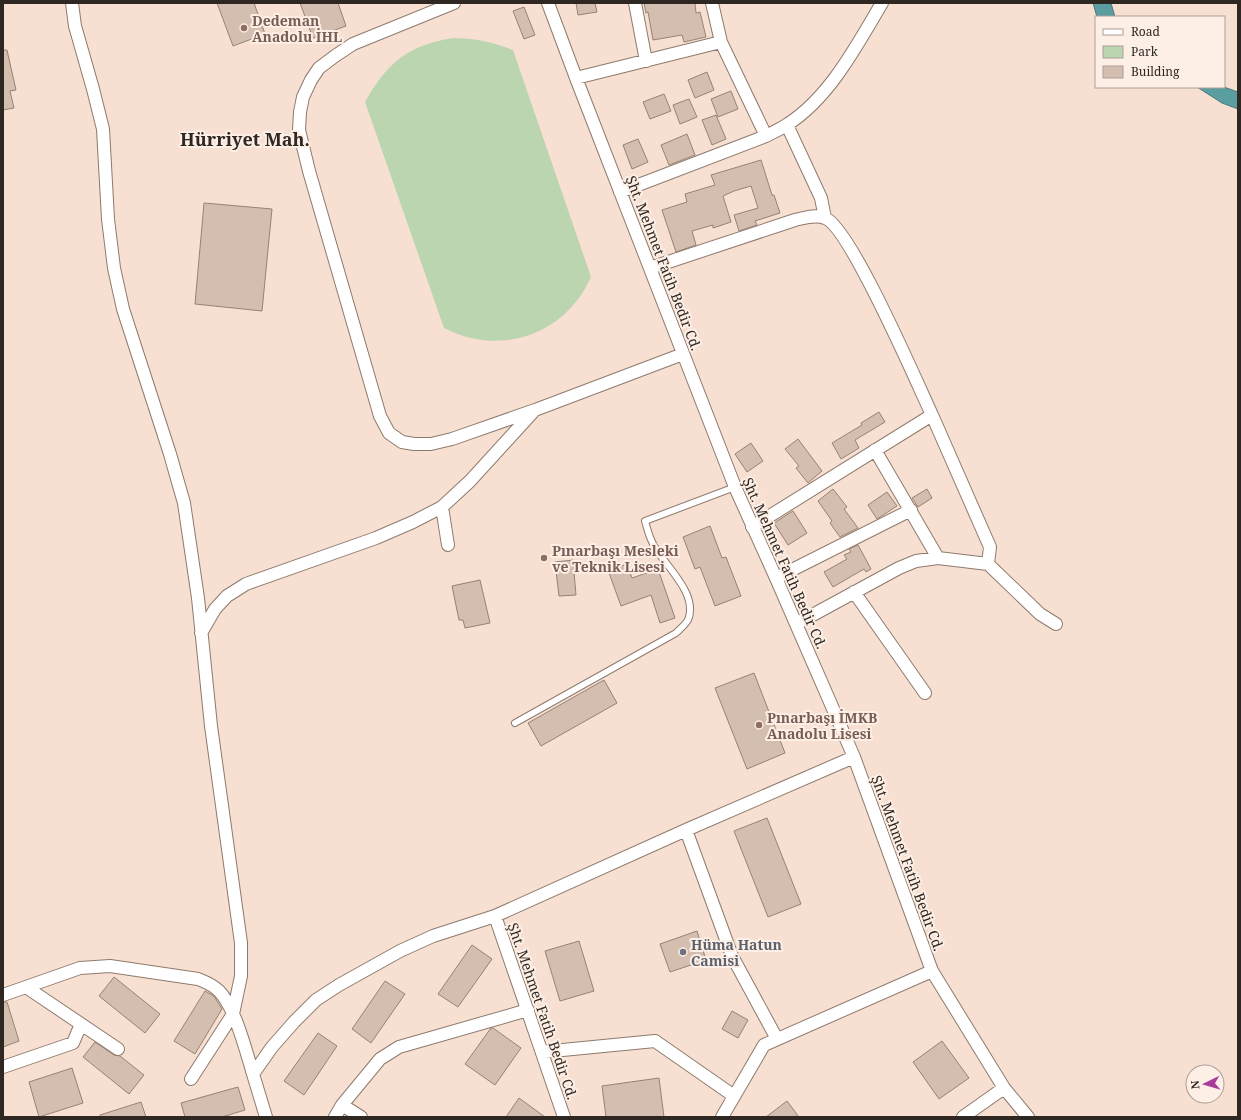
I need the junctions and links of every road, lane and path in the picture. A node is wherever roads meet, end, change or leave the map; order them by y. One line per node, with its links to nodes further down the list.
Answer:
1 (72, 3): 30 (street)
2 (548, 3): 9 (street, Şht. Mehmet Fatih Bedir Cd.)
3 (634, 3): 8 (street)
4 (712, 3): 7 (street)
5 (882, 3): 10 (street)
6 (451, 4): 16 (street)
7 (721, 42): 8 (street); 11 (street)
8 (646, 61): 9 (street)
9 (576, 78): 12 (street, Şht. Mehmet Fatih Bedir Cd.)
10 (787, 125): 11 (street); 13 (street)
11 (766, 136): 12 (street)
12 (620, 192): 14 (street, Şht. Mehmet Fatih Bedir Cd.)
13 (825, 218): 14 (street); 17 (street)
14 (650, 268): 15 (street, Şht. Mehmet Fatih Bedir Cd.)
15 (683, 354): 16 (street); 19 (street, Şht. Mehmet Fatih Bedir Cd.)
16 (535, 410): 20 (street)
17 (932, 415): 18 (street); 25 (street)
18 (876, 450): 21 (street); 22 (street)
19 (735, 487): 22 (street, Şht. Mehmet Fatih Bedir Cd.); 32 (lane)
20 (442, 506): 23 (street); 30 (street)
21 (911, 510): 24 (street); 26 (street)
22 (752, 527): 26 (street, Şht. Mehmet Fatih Bedir Cd.)
23 (448, 545)
24 (938, 558): 25 (street); 27 (street)
25 (988, 564): 29 (street)
26 (776, 578): 28 (street, Şht. Mehmet Fatih Bedir Cd.)
27 (854, 592): 28 (street); 31 (street)
28 (796, 624): 33 (street, Şht. Mehmet Fatih Bedir Cd.)
29 (1056, 624)
30 (201, 633): 40 (street)
31 (925, 693)
32 (515, 723)
33 (854, 757): 34 (street); 36 (street, Şht. Mehmet Fatih Bedir Cd.)
34 (686, 830): 35 (street); 42 (street)
35 (495, 916): 39 (street, Şht. Mehmet Fatih Bedir Cd.); 46 (street)
36 (932, 971): 42 (street); 48 (street, Şht. Mehmet Fatih Bedir Cd.)
37 (26, 987): 38 (street); 40 (street); 41 (street)
38 (3, 995)
39 (528, 1010): 44 (street, Şht. Mehmet Fatih Bedir Cd.); 50 (street)
40 (233, 1014): 46 (street); 47 (street)
41 (81, 1024): 43 (street); 45 (street)
42 (777, 1039): 49 (street)
43 (118, 1049)
44 (542, 1052): 49 (street); 54 (street, Şht. Mehmet Fatih Bedir Cd.)
45 (3, 1067)
46 (253, 1074): 51 (street)
47 (192, 1079)
48 (1004, 1088): 56 (street); 57 (street, Şht. Mehmet Fatih Bedir Cd.)
49 (734, 1096): 55 (street)
50 (342, 1105): 52 (street); 53 (street)
51 (266, 1117)
52 (335, 1117)
53 (362, 1117)
54 (564, 1117)
55 (722, 1117)
56 (962, 1117)
57 (1028, 1117)

